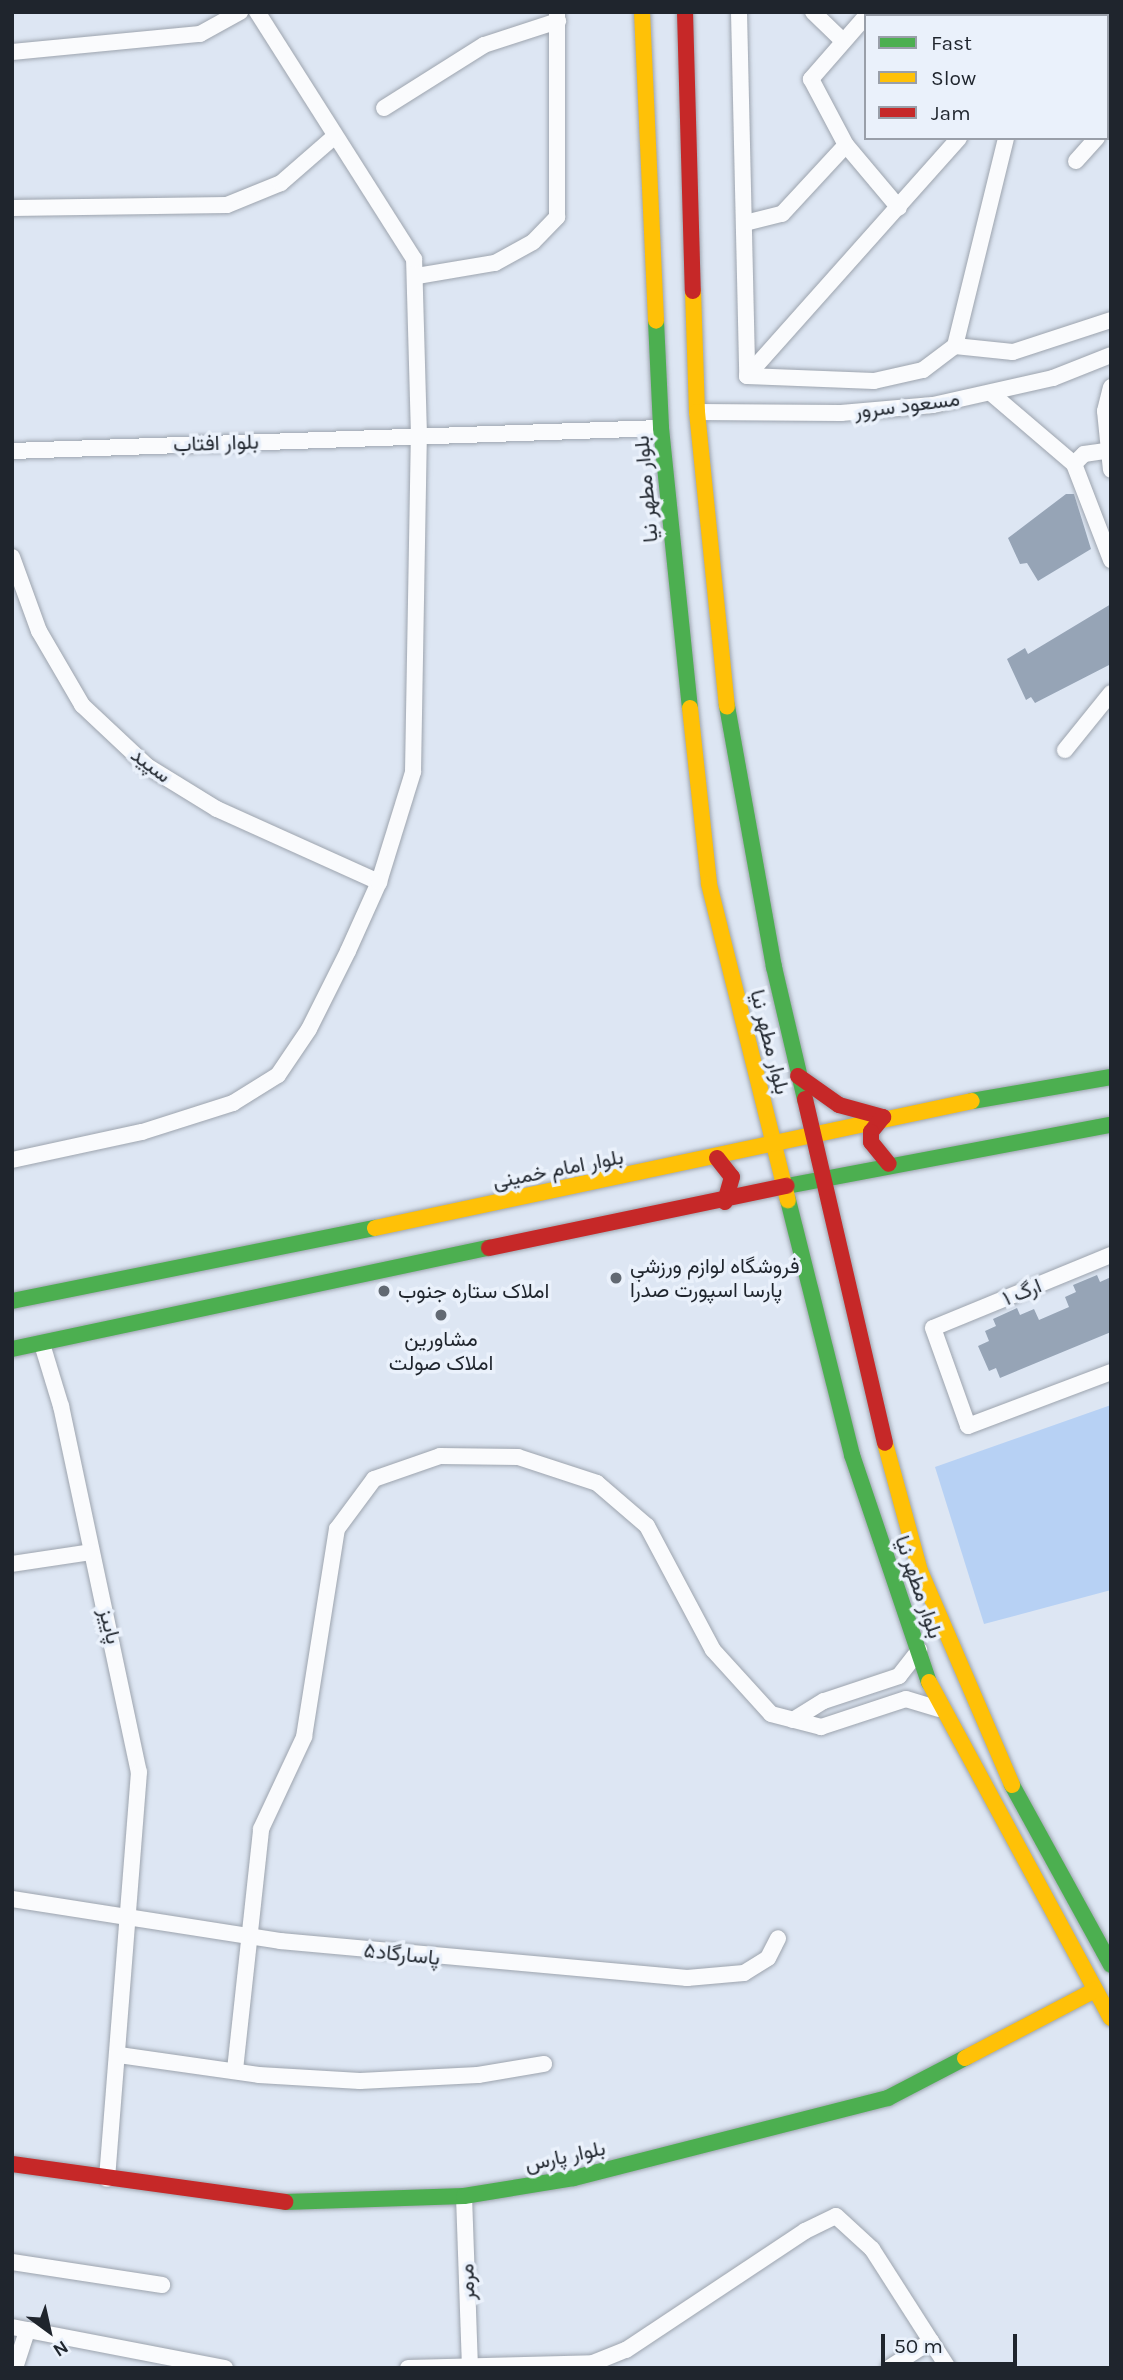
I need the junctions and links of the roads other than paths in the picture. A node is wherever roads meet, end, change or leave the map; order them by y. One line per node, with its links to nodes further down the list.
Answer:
1 (240, 12): 10 (street)
2 (257, 12): 12 (street)
3 (642, 12): 29 (main road, بلوار مطهر نیا)
4 (685, 12): 28 (main road, بلوار مطهر نیا)
5 (739, 12): 20 (street)
6 (813, 12): 9 (street)
7 (557, 17): 11 (street); 21 (street)
8 (864, 18): 9 (street)
9 (843, 41): 16 (street)
10 (12, 52)
11 (384, 107)
12 (334, 137): 18 (street); 21 (street)
13 (958, 140): 19 (street)
14 (1006, 140): 23 (street)
15 (1095, 140): 17 (street)
16 (846, 145): 19 (street); 20 (street)
17 (1076, 161)
18 (12, 208)
19 (899, 208): 25 (street)
20 (745, 223): 25 (street)
21 (416, 276): 30 (street)
22 (1111, 320): 23 (street)
23 (955, 346): 25 (street)
24 (1111, 355): 27 (street, مسعود سرور)
25 (747, 376)
26 (1111, 387): 32 (street)
27 (992, 394): 28 (street, مسعود سرور); 33 (street)
28 (697, 412): 40 (main road, بلوار مطهر نیا)
29 (661, 428): 30 (street, بلوار افتاب); 45 (main road, بلوار مطهر نیا)
30 (419, 436): 31 (street, بلوار افتاب); 39 (street)
31 (12, 451)
32 (1106, 451): 33 (street); 34 (street)
33 (1074, 464): 36 (street)
34 (1111, 470)
35 (12, 557): 39 (street, سپید)
36 (1111, 560)
37 (1111, 692): 38 (street)
38 (1065, 750)
39 (379, 882): 47 (street)
40 (798, 1076): 42 (main road); 44 (main road, بلوار مطهر نیا)
41 (1111, 1077): 42 (main road, بلوار امام خمینی)
42 (883, 1117): 44 (main road, بلوار امام خمینی); 48 (main road)
43 (1111, 1125): 48 (main road)
44 (812, 1136): 45 (main road, بلوار امام خمینی); 49 (main road, بلوار مطهر نیا)
45 (775, 1147): 46 (main road, بلوار امام خمینی); 50 (main road, بلوار مطهر نیا)
46 (717, 1158): 51 (main road); 53 (main road, بلوار امام خمینی)
47 (12, 1160)
48 (889, 1164): 49 (main road)
49 (824, 1180): 50 (main road); 60 (main road, بلوار مطهر نیا)
50 (787, 1189): 51 (main road); 59 (main road, بلوار مطهر نیا)
51 (725, 1202): 54 (main road)
52 (1111, 1255): 56 (street, ارگ ۱)
53 (12, 1301)
54 (42, 1344): 55 (main road); 57 (street, پاییز)
55 (12, 1349)
56 (1111, 1372)
57 (91, 1552): 58 (street); 65 (street, پاییز)
58 (12, 1564)
59 (919, 1650): 61 (main road, بلوار مطهر نیا); 63 (street)
60 (956, 1663): 61 (main road); 68 (main road, بلوار مطهر نیا)
61 (927, 1678): 62 (main road, بلوار مطهر نیا)
62 (939, 1709): 63 (street); 69 (main road, بلوار مطهر نیا)
63 (793, 1720): 66 (street)
64 (12, 1899): 65 (street, پاسارگاد۵)
65 (131, 1913): 66 (street, پاسارگاد۵); 71 (street, پاییز)
66 (248, 1935): 67 (street, پاسارگاد۵); 73 (street)
67 (778, 1938)
68 (1111, 1965)
69 (1095, 1990): 70 (main road, بلوار مطهر نیا); 76 (main road, بلوار پارس)
70 (1111, 2018)
71 (118, 2055): 73 (street); 75 (street, پاییز)
72 (544, 2064): 73 (street)
73 (235, 2070)
74 (12, 2164): 75 (main road, بلوار پارس)
75 (107, 2179): 76 (main road, بلوار پارس)
76 (464, 2196): 81 (street, مرمر)
77 (12, 2262): 78 (street)
78 (162, 2285)
79 (19, 2329): 82 (street); 83 (street)
80 (930, 2341): 81 (street); 85 (street); 86 (street)
81 (470, 2366): 84 (street)
82 (15, 2368)
83 (225, 2368)
84 (408, 2368)
85 (889, 2368)
86 (948, 2368)

